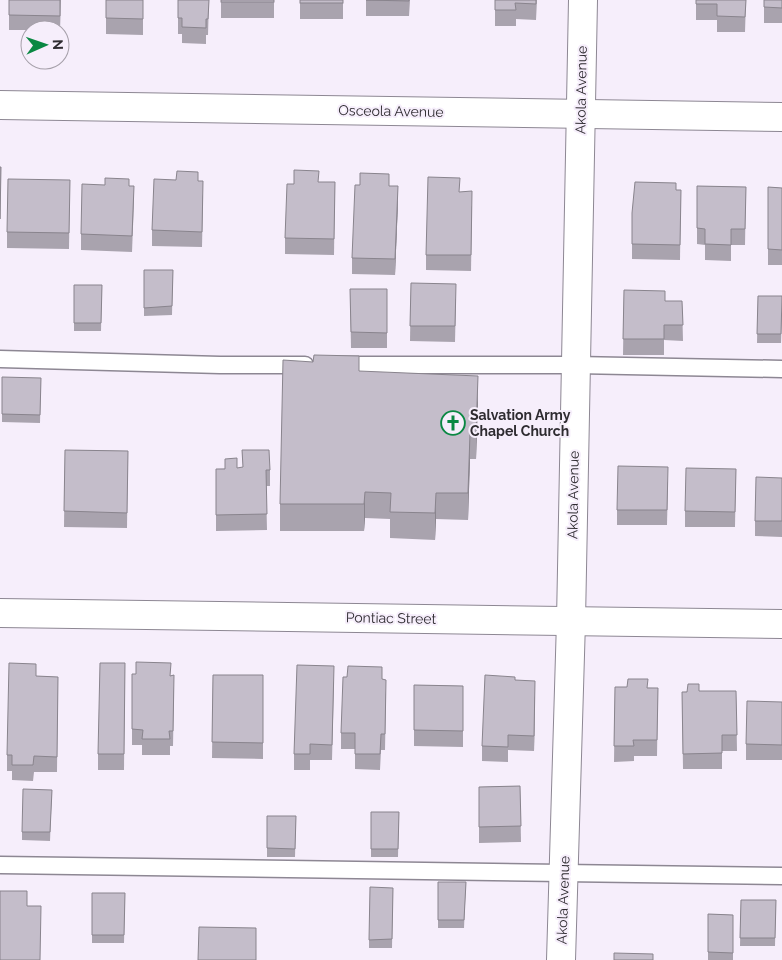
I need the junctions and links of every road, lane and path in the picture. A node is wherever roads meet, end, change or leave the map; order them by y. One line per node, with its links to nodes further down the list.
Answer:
1 (583, 0): 3 (street, Akola Avenue)
2 (0, 105): 3 (street, Osceola Avenue)
3 (580, 113): 4 (street, Osceola Avenue); 6 (street, Akola Avenue)
4 (782, 117)
5 (0, 358): 6 (lane)
6 (576, 365): 7 (lane); 9 (street, Akola Avenue)
7 (782, 369)
8 (0, 612): 9 (street, Pontiac Street)
9 (571, 621): 10 (street, Pontiac Street); 12 (street, Akola Avenue)
10 (782, 624)
11 (0, 865): 12 (lane)
12 (563, 873): 13 (lane); 14 (street, Akola Avenue)
13 (782, 876)
14 (561, 960)

